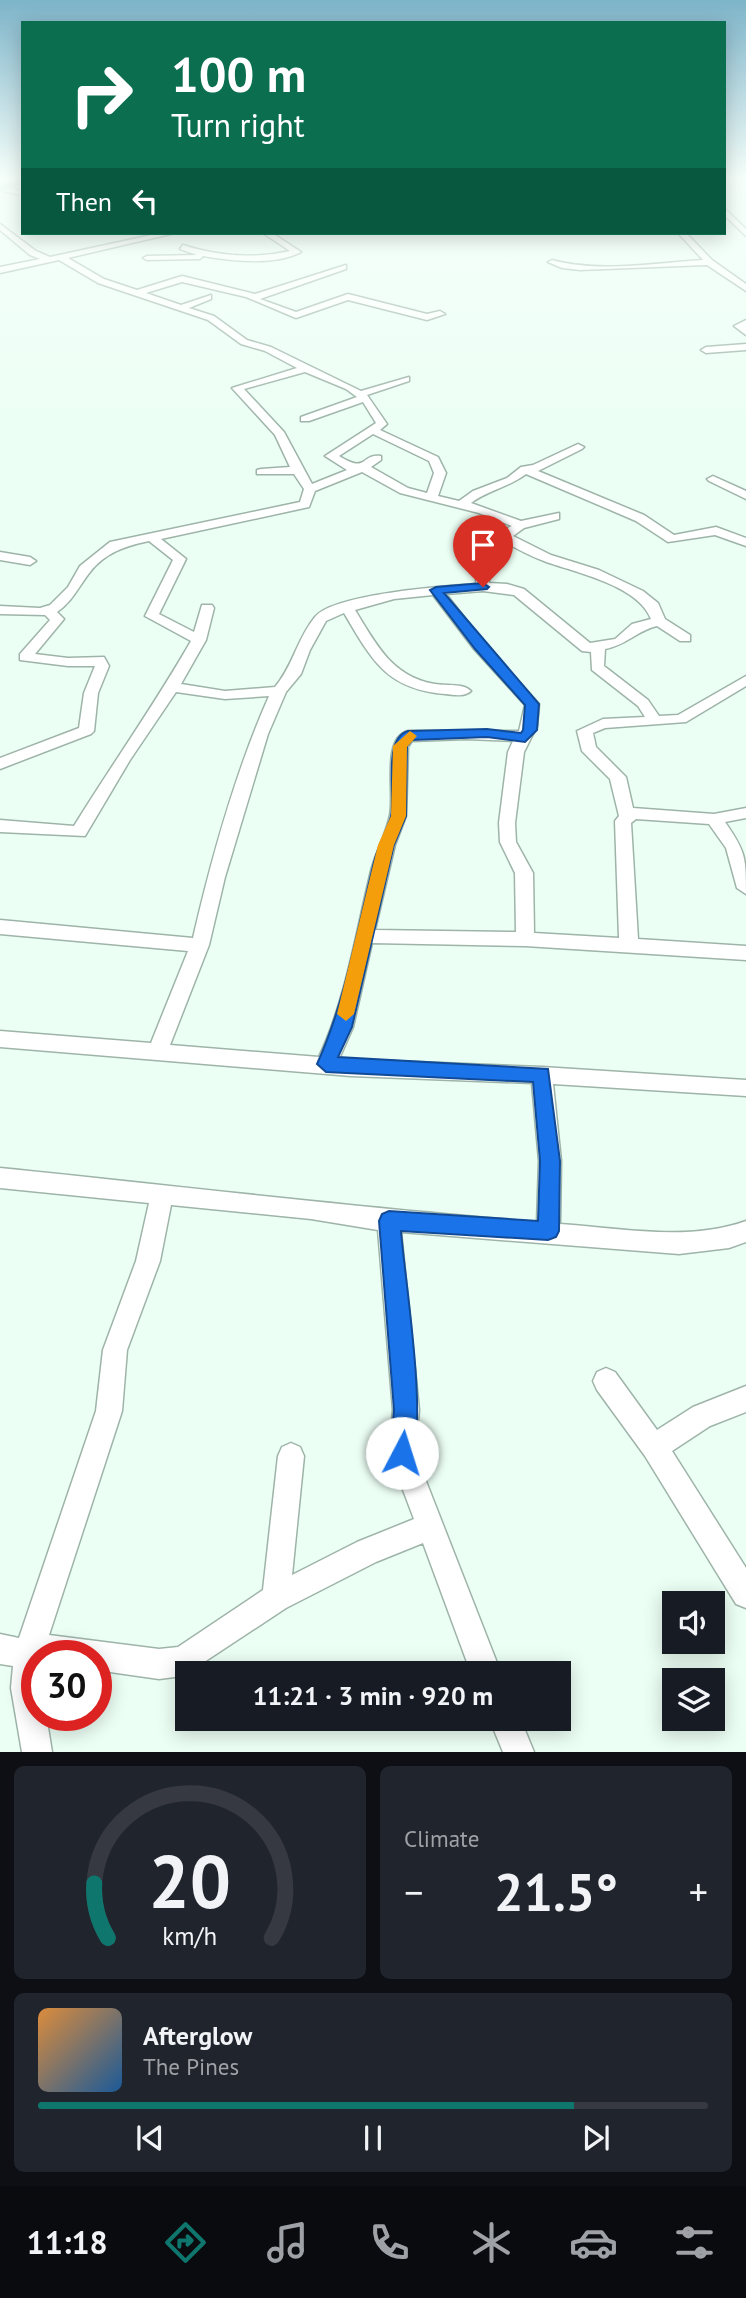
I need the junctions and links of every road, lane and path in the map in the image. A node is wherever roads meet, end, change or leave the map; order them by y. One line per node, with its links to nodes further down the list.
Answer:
1 (40, 261): 6 (street)
2 (67, 261): 10 (street)
3 (552, 262): 4 (street)
4 (709, 262): 8 (street)
5 (343, 267): 12 (street)
6 (0, 270)
7 (746, 272): 8 (street)
8 (723, 273): 9 (street)
9 (746, 288)
10 (138, 293): 12 (street); 13 (street)
11 (208, 297): 13 (street)
12 (250, 298): 14 (street)
13 (181, 308): 17 (street)
14 (440, 314)
15 (746, 323): 16 (street)
16 (746, 332)
17 (252, 346): 20 (street); 21 (street)
18 (746, 347): 19 (street)
19 (706, 350)
20 (235, 354)
21 (305, 369): 23 (street); 30 (street)
22 (405, 379): 23 (street)
23 (363, 396): 24 (street); 25 (street)
24 (305, 419)
25 (374, 431): 28 (street); 35 (street)
26 (578, 447): 29 (street)
27 (377, 458): 28 (street)
28 (362, 468): 33 (street); 35 (street)
29 (525, 469): 36 (street); 41 (street)
30 (297, 470): 31 (street); 33 (street)
31 (261, 472)
32 (713, 479): 34 (street)
33 (310, 489): 40 (street)
34 (746, 495)
35 (432, 496): 36 (street)
36 (461, 505): 38 (street)
37 (555, 516): 38 (street)
38 (520, 525): 39 (street)
39 (503, 536): 44 (street); 50 (street)
40 (151, 537): 49 (street); 52 (street)
41 (746, 542)
42 (0, 556): 43 (street)
43 (30, 561)
44 (483, 587): 45 (street); 53 (street)
45 (436, 590): 47 (street); 59 (street)
46 (207, 608): 52 (street)
47 (348, 609): 56 (street); 57 (street)
48 (0, 610): 49 (street)
49 (49, 611): 60 (street)
50 (659, 621): 51 (street); 53 (street)
51 (685, 638)
52 (199, 640): 55 (street)
53 (598, 648): 58 (street)
54 (746, 680): 58 (street)
55 (170, 687): 56 (street); 64 (street)
56 (279, 691): 69 (street)
57 (464, 691)
58 (656, 722): 62 (street)
59 (525, 738): 67 (street); 68 (street)
60 (0, 764)
61 (746, 813): 63 (street)
62 (627, 816): 63 (street); 70 (street)
63 (714, 819): 65 (street)
64 (0, 826)
65 (746, 888)
66 (0, 927): 69 (street)
67 (363, 936): 68 (street); 74 (street)
68 (525, 939): 70 (street)
69 (200, 944): 73 (street)
70 (629, 947): 71 (street)
71 (746, 953)
72 (0, 1039): 73 (street)
73 (157, 1054): 74 (street)
74 (326, 1064): 75 (street)
75 (542, 1075): 76 (street); 80 (street)
76 (746, 1088)
77 (0, 1178): 78 (street)
78 (162, 1195): 79 (street); 89 (street)
79 (389, 1221): 80 (street); 86 (street)
80 (548, 1231): 81 (street)
81 (746, 1231)
82 (606, 1381): 84 (street)
83 (746, 1399): 84 (street)
84 (654, 1447): 87 (street)
85 (291, 1456): 88 (street)
86 (429, 1527): 88 (street); 90 (street)
87 (746, 1594)
88 (276, 1598): 89 (street)
89 (14, 1651): 92 (street)
90 (481, 1661)
91 (510, 1731): 93 (street)
92 (37, 1752)
93 (519, 1752)

